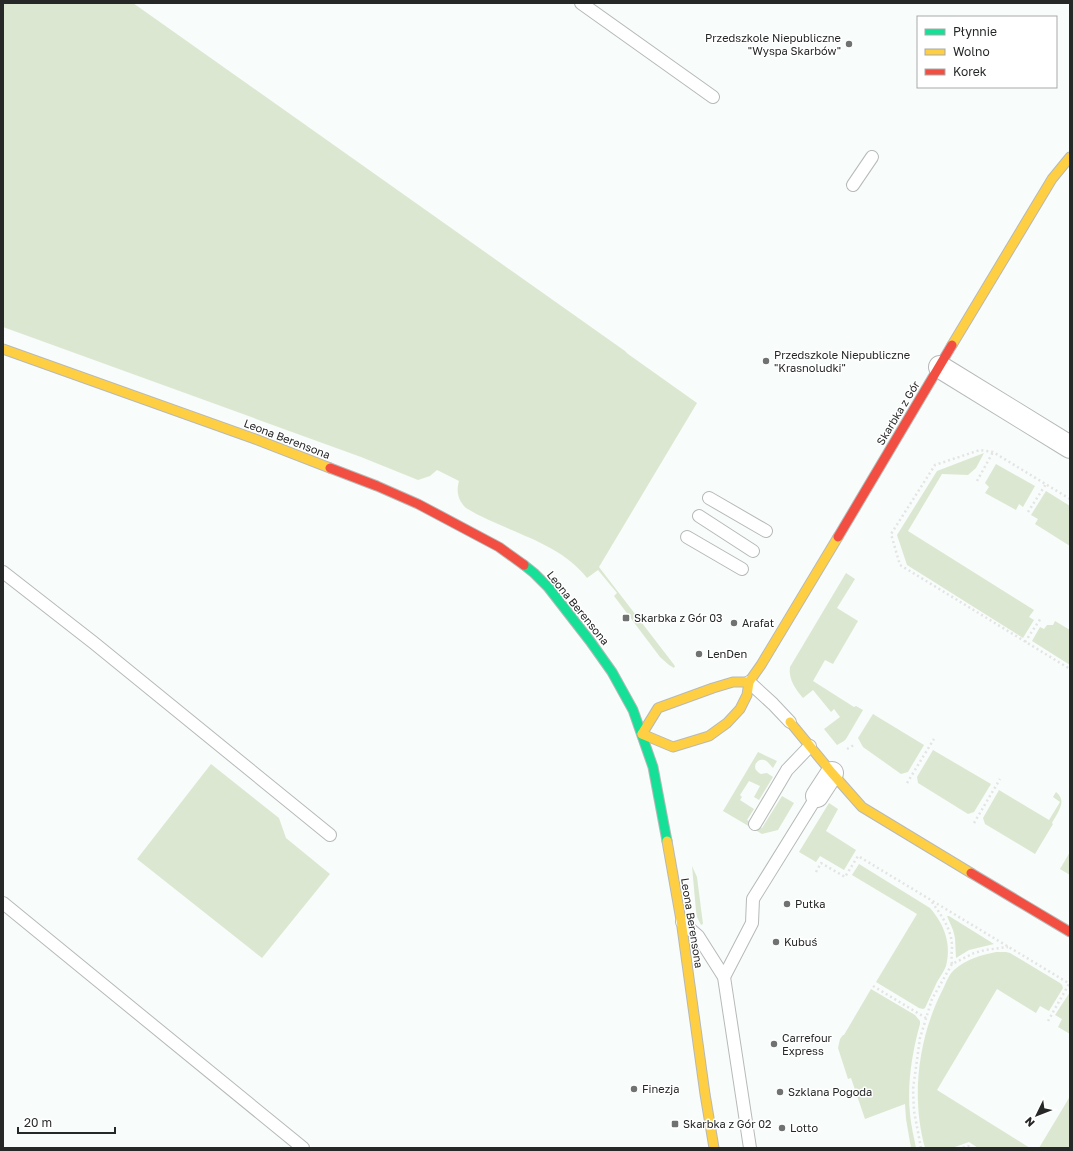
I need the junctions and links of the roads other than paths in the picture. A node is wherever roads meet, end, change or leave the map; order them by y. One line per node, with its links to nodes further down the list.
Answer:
1 (581, 3): 2 (lane)
2 (713, 97)
3 (872, 157): 5 (lane)
4 (1070, 157): 7 (street, Skarbka z Gór)
5 (853, 185)
6 (3, 349): 18 (street, Leona Berensona)
7 (940, 367): 8 (street); 16 (street, Skarbka z Gór)
8 (1070, 447)
9 (710, 498): 11 (lane)
10 (699, 516): 13 (lane)
11 (766, 531)
12 (687, 537): 14 (lane)
13 (753, 551)
14 (742, 569)
15 (3, 572): 23 (lane)
16 (749, 682): 17 (lane); 18 (street); 18 (street, Skarbka z Gór)
17 (790, 722): 19 (street)
18 (642, 734): 25 (street, Leona Berensona)
19 (810, 746): 20 (street); 22 (lane)
20 (832, 773): 21 (street); 26 (street)
21 (817, 796): 27 (lane)
22 (755, 824)
23 (330, 835)
24 (3, 903): 28 (lane)
25 (681, 920): 27 (lane); 29 (street, Leona Berensona)
26 (1070, 932)
27 (724, 977): 30 (lane)
28 (303, 1148)
29 (714, 1148)
30 (750, 1148)

